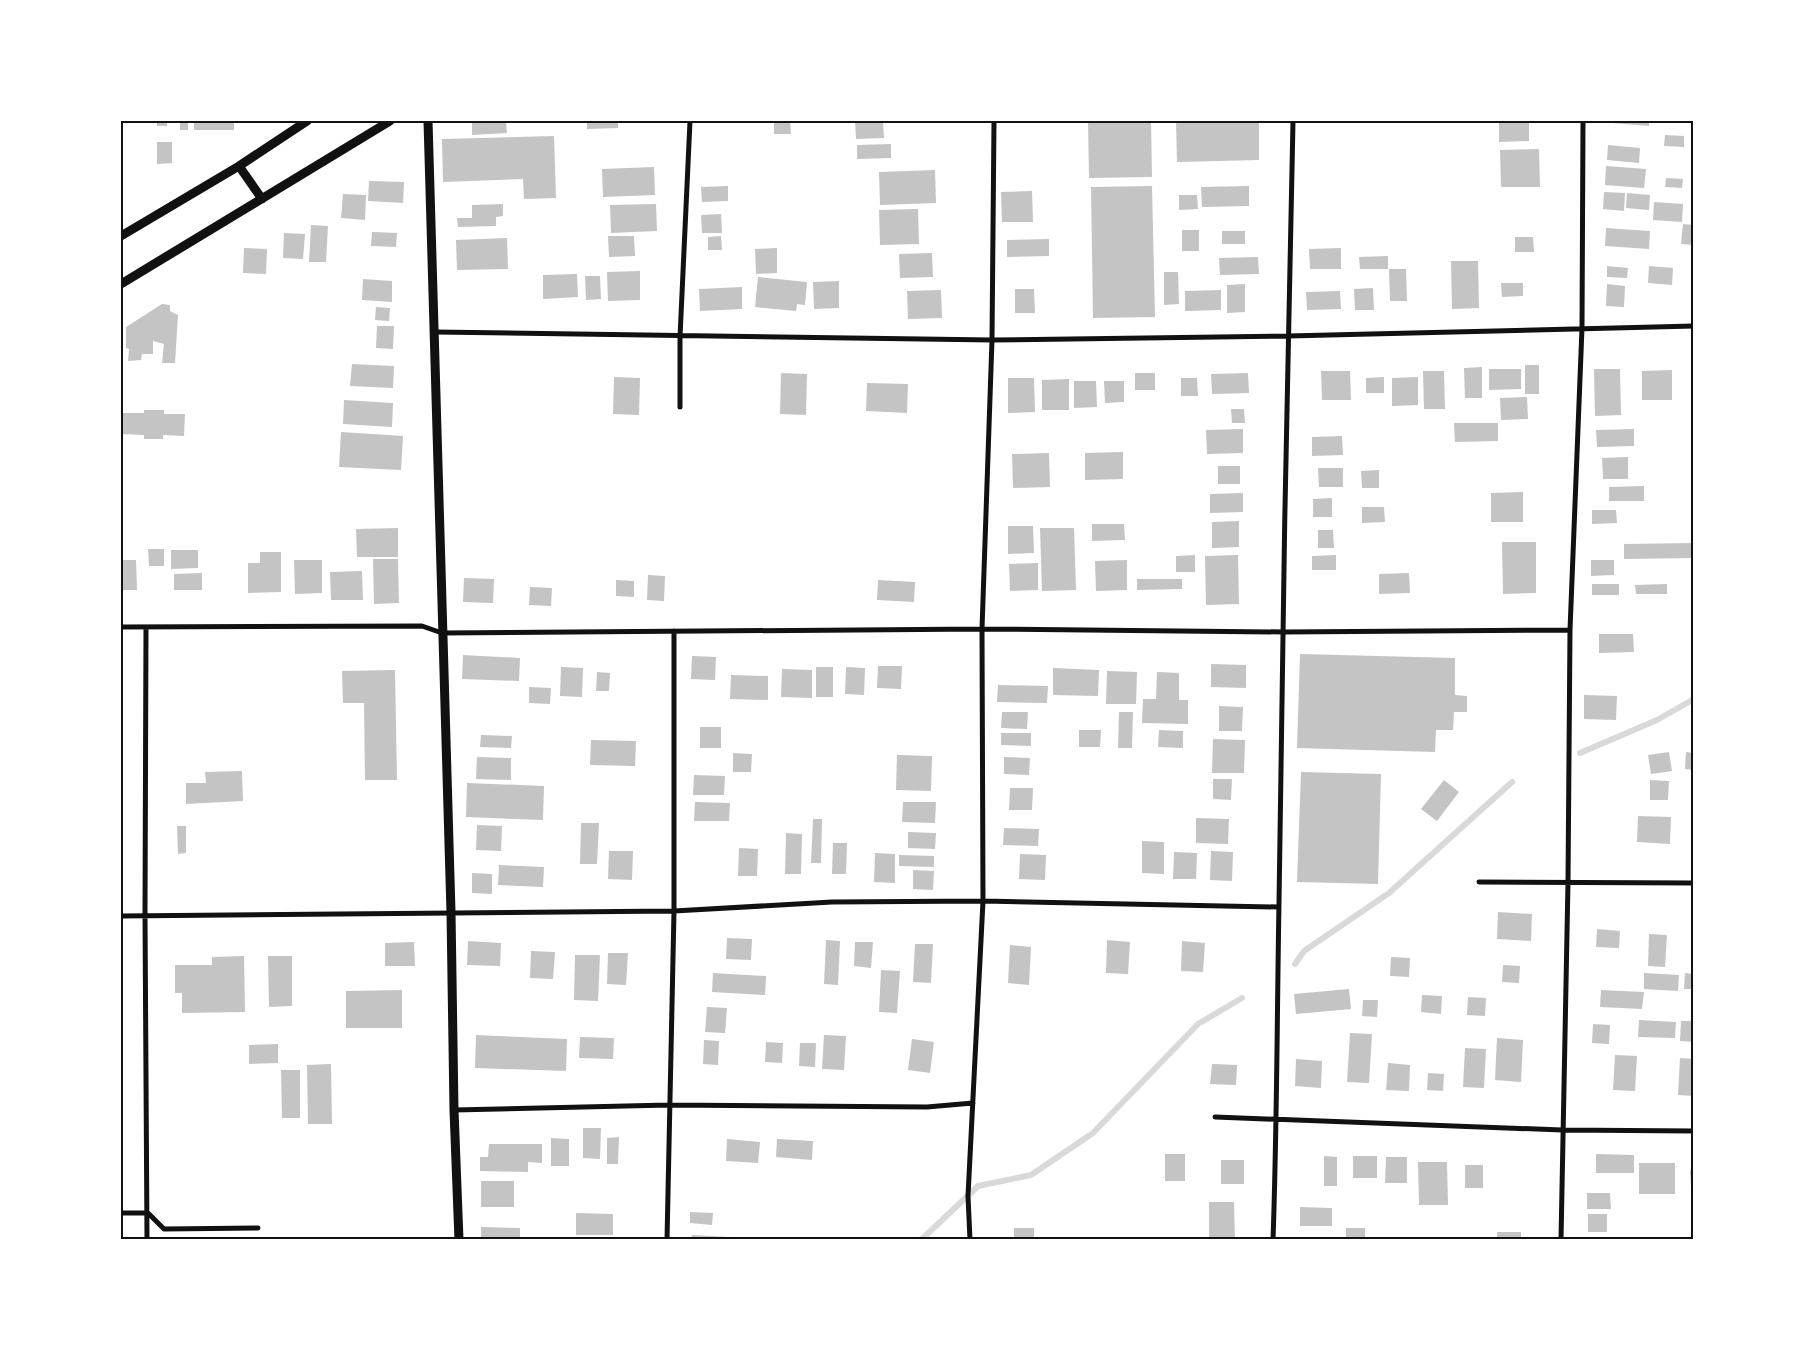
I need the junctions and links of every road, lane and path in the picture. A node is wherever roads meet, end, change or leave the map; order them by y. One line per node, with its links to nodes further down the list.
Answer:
1 (307, 121): 8 (street)
2 (390, 121): 9 (street)
3 (428, 121): 14 (street)
4 (690, 121): 16 (street)
5 (994, 121): 17 (street)
6 (1294, 121): 15 (street)
7 (1582, 121): 13 (street)
8 (239, 166): 9 (street); 10 (street)
9 (262, 199): 11 (street)
10 (121, 236)
11 (121, 284)
12 (1694, 326): 13 (street)
13 (1582, 328): 15 (street); 22 (street)
14 (435, 332): 16 (street); 25 (street)
15 (1288, 336): 17 (street); 24 (street)
16 (680, 337): 17 (street); 18 (street)
17 (992, 340): 21 (street)
18 (680, 407)
19 (146, 627): 20 (street); 25 (street); 33 (street)
20 (121, 628)
21 (982, 629): 23 (street); 24 (street); 29 (street)
22 (1570, 630): 24 (street); 27 (street)
23 (674, 631): 25 (street); 31 (street)
24 (1284, 632): 30 (street)
25 (442, 633): 32 (street)
26 (1479, 882): 27 (street)
27 (1568, 882): 28 (street); 40 (street)
28 (1694, 883)
29 (984, 901): 30 (street); 31 (street); 35 (street)
30 (1278, 907): 39 (street)
31 (674, 911): 32 (street); 36 (street)
32 (450, 912): 33 (street); 37 (street)
33 (145, 915): 34 (street); 43 (street)
34 (121, 916)
35 (973, 1103): 36 (street); 48 (street)
36 (669, 1106): 37 (street); 47 (street)
37 (454, 1110): 46 (street)
38 (1215, 1117): 39 (street)
39 (1277, 1120): 40 (street); 49 (street)
40 (1562, 1130): 41 (street); 50 (street)
41 (1694, 1131)
42 (121, 1213): 43 (street)
43 (148, 1213): 44 (street); 45 (street)
44 (258, 1228)
45 (147, 1240)
46 (459, 1240)
47 (667, 1240)
48 (970, 1240)
49 (1273, 1240)
50 (1561, 1240)

